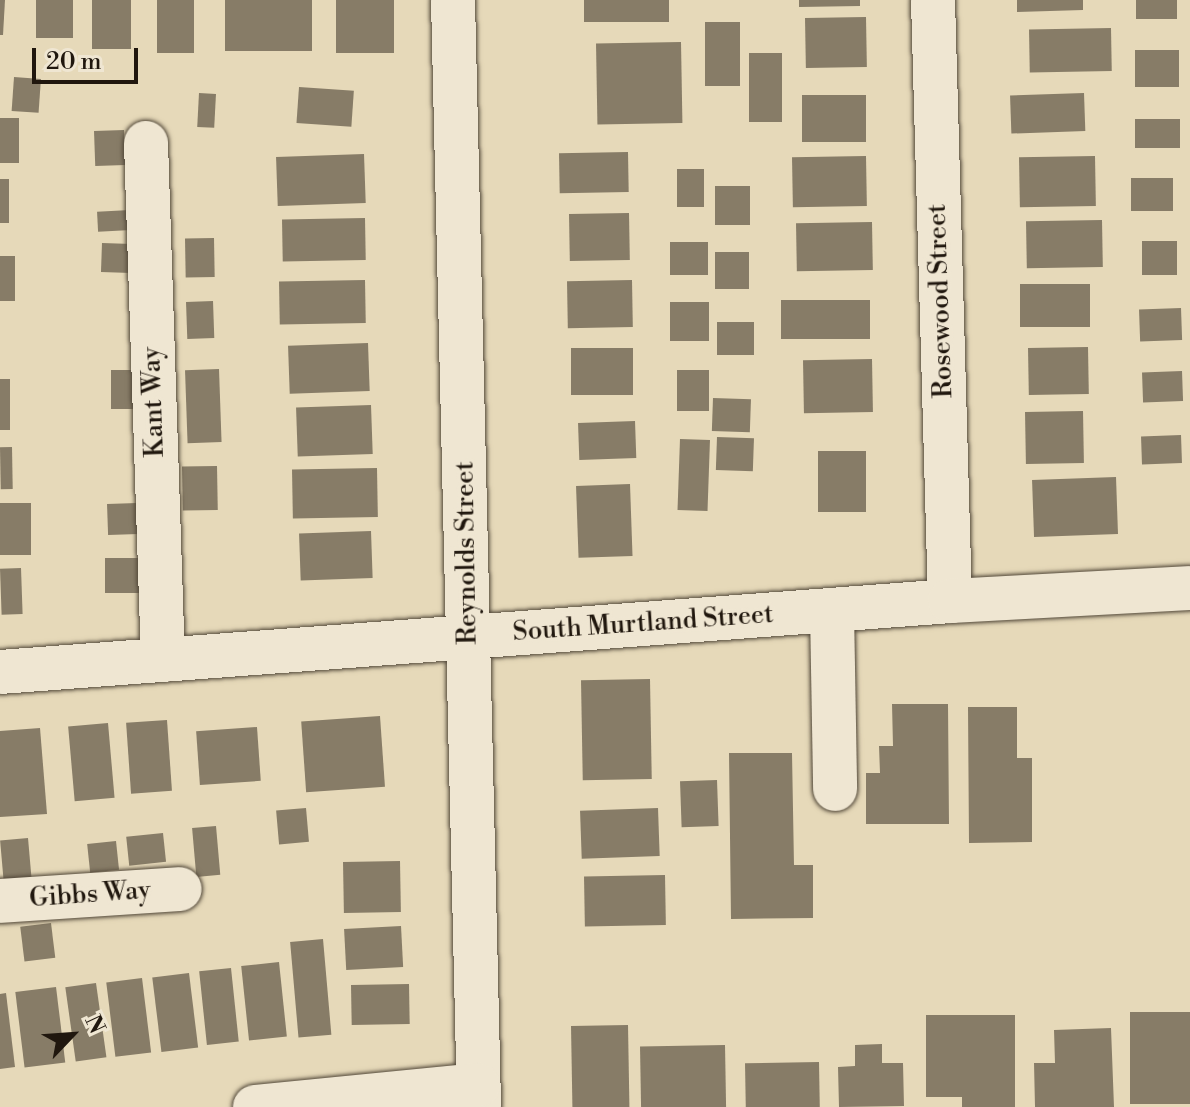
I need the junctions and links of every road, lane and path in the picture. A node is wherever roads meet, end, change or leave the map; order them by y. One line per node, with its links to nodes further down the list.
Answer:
1 (453, 0): 7 (street, Reynolds Street)
2 (933, 0): 5 (street, Rosewood Street)
3 (146, 143): 8 (street, Kant Way)
4 (1190, 588): 5 (street, South Murtland Street)
5 (950, 601): 6 (street, South Murtland Street)
6 (832, 610): 7 (street, South Murtland Street); 10 (street)
7 (470, 637): 8 (street, South Murtland Street); 13 (street, Reynolds Street)
8 (163, 660): 9 (street, South Murtland Street)
9 (0, 672)
10 (835, 789)
11 (180, 889): 12 (street, Gibbs Way)
12 (0, 901)
13 (479, 1096): 14 (street)
14 (255, 1107)

